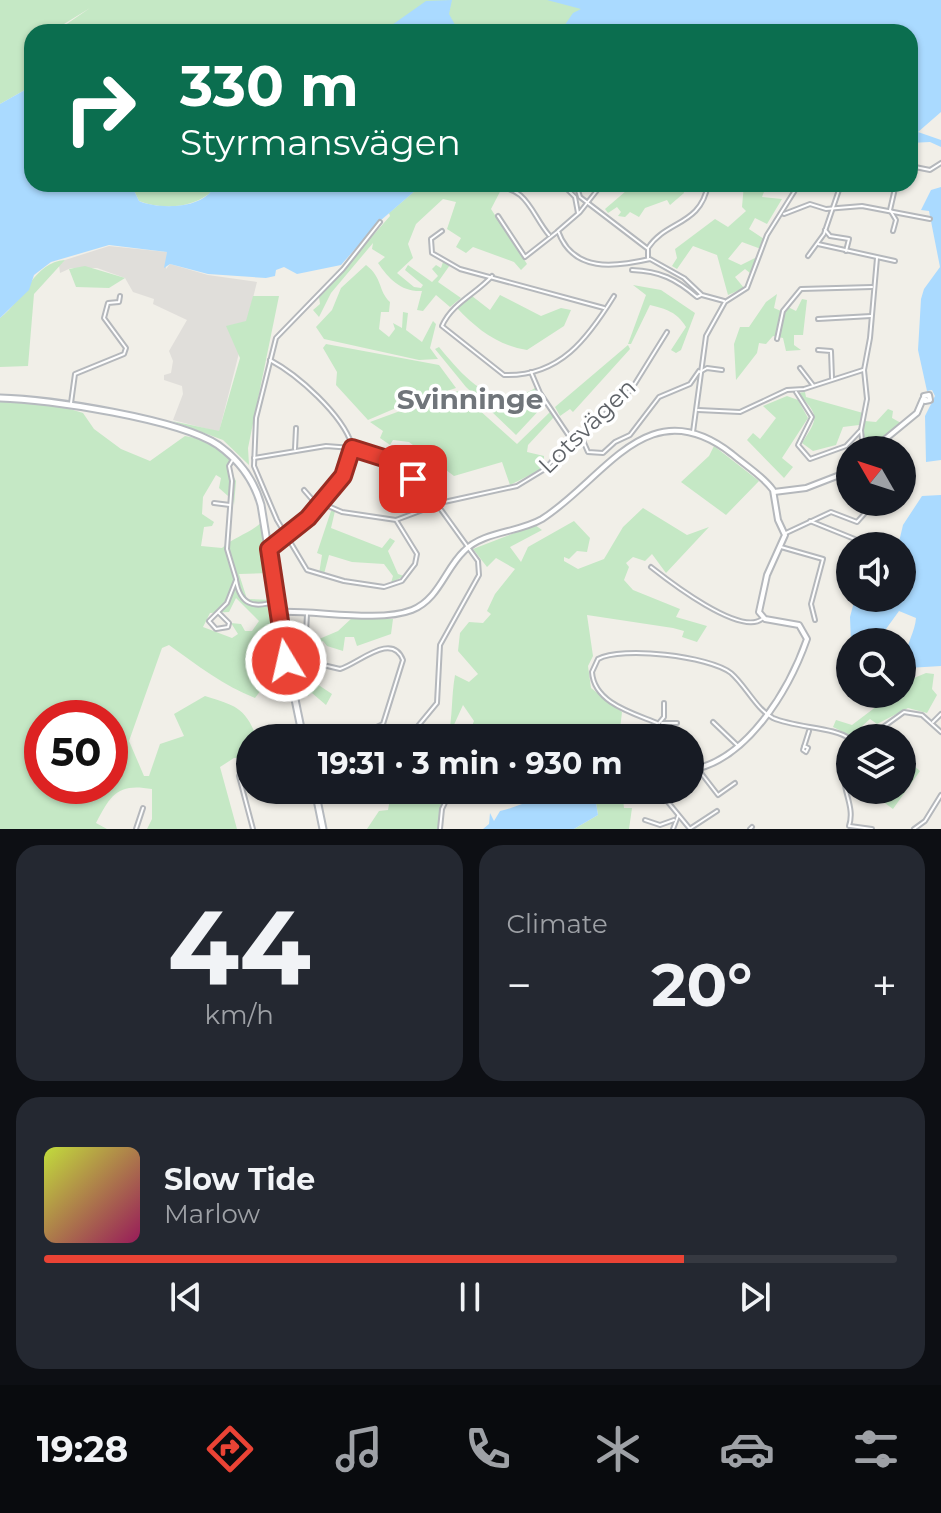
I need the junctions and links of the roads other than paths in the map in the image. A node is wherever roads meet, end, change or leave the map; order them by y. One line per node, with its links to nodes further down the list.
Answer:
1 (941, 163): 2 (street)
2 (918, 168)
3 (516, 192): 24 (street)
4 (570, 192): 14 (street)
5 (578, 192): 11 (street)
6 (595, 192): 11 (street)
7 (705, 192): 26 (street)
8 (795, 192): 15 (street)
9 (838, 192): 12 (street)
10 (894, 192): 13 (street)
11 (587, 201): 14 (street); 26 (street)
12 (831, 209): 13 (street); 15 (street); 20 (street)
13 (890, 210): 16 (street)
14 (578, 214): 22 (street)
15 (782, 215): 38 (street)
16 (897, 215): 18 (street); 23 (street)
17 (498, 216): 24 (street)
18 (930, 219)
19 (380, 222): 45 (street)
20 (825, 230): 25 (street); 27 (street)
21 (442, 231): 33 (street)
22 (558, 231): 24 (street); 30 (street)
23 (893, 231)
24 (551, 236)
25 (818, 244): 27 (street); 28 (street)
26 (648, 249): 30 (street)
27 (846, 252): 29 (street)
28 (808, 256)
29 (877, 258): 31 (street); 34 (street)
30 (648, 259): 35 (street)
31 (895, 261)
32 (632, 270): 35 (street)
33 (492, 276): 39 (street); 49 (street)
34 (873, 287): 40 (street); 43 (street)
35 (702, 295): 38 (street)
36 (120, 296): 56 (street)
37 (614, 296): 39 (street)
38 (725, 302): 50 (street)
39 (606, 309): 49 (street)
40 (872, 316): 41 (street); 48 (street)
41 (818, 319)
42 (667, 332): 61 (street, Lotsvägen)
43 (777, 339)
44 (818, 350): 51 (street)
45 (269, 359): 67 (street); 70 (street)
46 (800, 368): 52 (street)
47 (722, 370): 50 (street)
48 (864, 370): 51 (street); 59 (street)
49 (531, 372): 65 (street)
50 (699, 372): 57 (street); 62 (street)
51 (832, 379): 52 (street)
52 (814, 385): 53 (street)
53 (794, 390): 57 (street); 59 (street)
54 (0, 398): 56 (main road)
55 (923, 399): 64 (street)
56 (72, 405): 69 (main road)
57 (697, 410): 60 (street)
58 (296, 428): 68 (street)
59 (861, 430): 63 (street)
60 (693, 432): 66 (street); 73 (street)
61 (581, 435): 62 (street); 65 (street, Lotsvägen)
62 (630, 435): 66 (street)
63 (862, 436)
64 (889, 436)
65 (571, 440): 76 (street, Lotsvägen)
66 (632, 442): 87 (street)
67 (352, 448): 68 (street); 75 (street); 76 (street)
68 (295, 450): 70 (street)
69 (235, 459): 77 (street); 88 (main road)
70 (253, 459): 85 (street)
71 (836, 479): 73 (street)
72 (304, 490): 75 (street)
73 (774, 492): 84 (street)
74 (214, 503): 77 (street)
75 (320, 504): 81 (street); 85 (street)
76 (437, 504): 81 (street, Lotsvägen); 87 (street)
77 (231, 505): 90 (street)
78 (836, 514): 82 (street)
79 (841, 516): 80 (street)
80 (862, 516)
81 (396, 520): 85 (street)
82 (808, 521): 83 (street); 84 (street)
83 (836, 532)
84 (785, 533): 86 (street)
85 (286, 535): 88 (street)
86 (780, 546): 95 (street); 96 (street)
87 (469, 547): 94 (street); 106 (street)
88 (269, 549): 91 (main road)
89 (651, 567): 95 (street)
90 (236, 580): 91 (street); 92 (street)
91 (277, 601): 93 (main road)
92 (218, 612): 92 (street)
93 (278, 612): 94 (street); 104 (main road)
94 (307, 612): 105 (street)
95 (763, 618): 99 (street)
96 (815, 620)
97 (664, 703): 101 (street)
98 (941, 714): 103 (street)
99 (769, 716): 101 (street); 108 (street); 111 (street)
100 (713, 722): 111 (street)
101 (659, 723): 102 (street)
102 (677, 723)
103 (932, 723): 107 (street); 110 (street)
104 (300, 724)
105 (383, 724)
106 (420, 724)
107 (887, 724)
108 (809, 729): 109 (street); 112 (street)
109 (836, 732)
110 (941, 732)
111 (737, 745): 113 (street)
112 (804, 746)
113 (704, 766)
114 (704, 777): 115 (street)
115 (735, 783)
116 (941, 795): 136 (street)
117 (246, 804): 129 (street)
118 (318, 804): 130 (main road)
119 (444, 804): 131 (street)
120 (669, 804): 124 (street)
121 (848, 804): 127 (street)
122 (143, 808): 128 (street)
123 (717, 811): 133 (street)
124 (679, 816): 126 (street); 133 (street)
125 (645, 820): 126 (street)
126 (674, 820): 132 (street)
127 (849, 826): 134 (street); 135 (street)
128 (136, 829)
129 (253, 829)
130 (323, 829)
131 (440, 829)
132 (673, 829)
133 (690, 829)
134 (844, 829)
135 (871, 829)
136 (914, 829)

